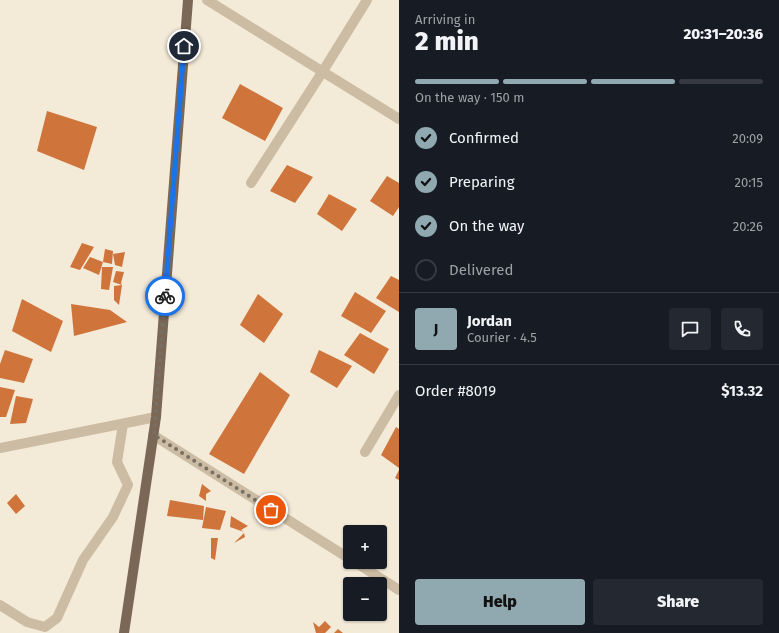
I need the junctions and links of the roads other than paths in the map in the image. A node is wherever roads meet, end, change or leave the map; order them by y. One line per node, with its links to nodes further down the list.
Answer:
1 (188, 0): 8 (main road)
2 (207, 0): 4 (street)
3 (367, 0): 4 (street)
4 (323, 71): 5 (street); 6 (street)
5 (399, 119)
6 (250, 183)
7 (399, 395): 12 (street)
8 (156, 417): 9 (street); 10 (main road)
9 (123, 424): 11 (street); 16 (street)
10 (154, 435): 13 (street); 17 (main road)
11 (0, 448)
12 (365, 452)
13 (343, 555)
14 (366, 569): 15 (street)
15 (399, 590)
16 (0, 605)
17 (124, 633)

